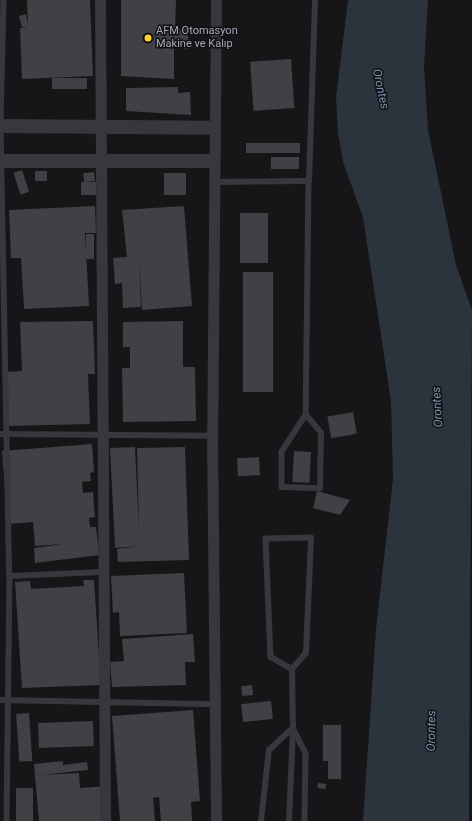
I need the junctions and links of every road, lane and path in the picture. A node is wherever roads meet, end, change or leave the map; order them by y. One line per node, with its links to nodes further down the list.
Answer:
1 (4, 0): 5 (lane)
2 (100, 0): 6 (street)
3 (216, 0): 7 (street)
4 (315, 0): 11 (lane)
5 (1, 126): 6 (street); 8 (lane)
6 (101, 127): 7 (street); 9 (street)
7 (213, 128): 10 (street)
8 (2, 161): 9 (street); 15 (lane)
9 (103, 161): 10 (street); 16 (street)
10 (213, 161): 12 (street)
11 (309, 181): 12 (lane); 13 (lane)
12 (213, 182): 17 (street)
13 (306, 415): 13 (lane)
14 (0, 434): 15 (lane)
15 (7, 434): 16 (lane); 19 (lane)
16 (100, 434): 17 (lane); 18 (street)
17 (212, 436): 24 (street)
18 (102, 572): 19 (lane); 23 (street)
19 (10, 576): 22 (lane)
20 (292, 669): 20 (lane); 25 (lane)
21 (0, 700): 22 (lane)
22 (7, 701): 23 (lane); 26 (lane)
23 (102, 702): 24 (lane); 27 (street)
24 (215, 704): 28 (street)
25 (293, 728): 29 (lane); 30 (lane); 31 (lane)
26 (7, 821)
27 (105, 821)
28 (216, 821)
29 (261, 821)
30 (289, 821)
31 (306, 821)

